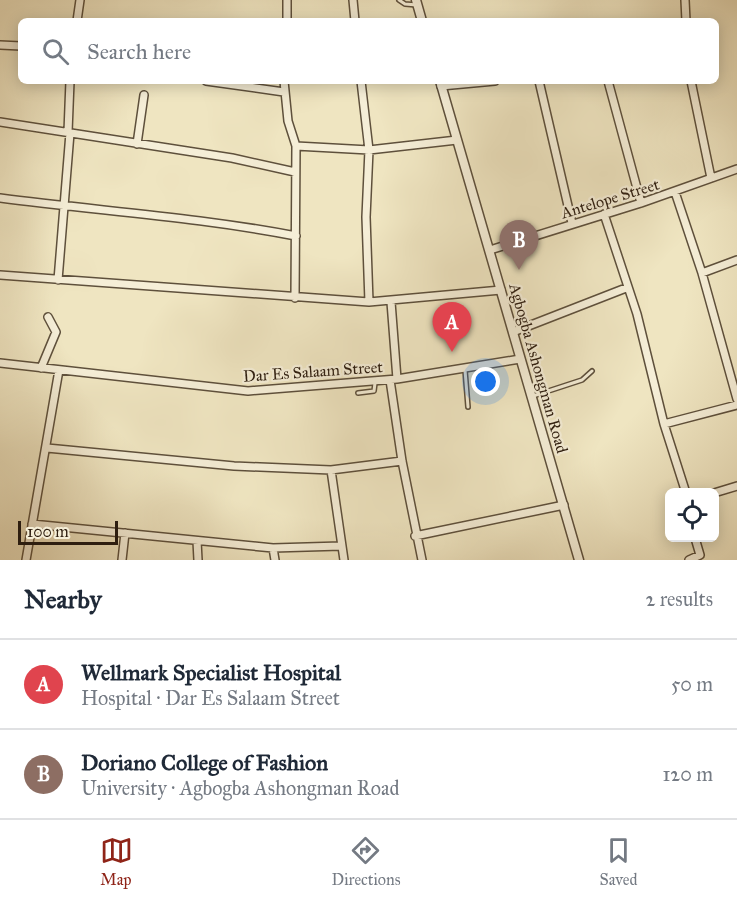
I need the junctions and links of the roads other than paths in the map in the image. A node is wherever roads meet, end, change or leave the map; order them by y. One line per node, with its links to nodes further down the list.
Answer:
1 (80, 0): 7 (street)
2 (288, 0): 8 (street)
3 (353, 0): 9 (street)
4 (399, 0): 6 (lane)
5 (685, 0): 11 (street)
6 (417, 3): 10 (street)
7 (77, 18)
8 (287, 18)
9 (355, 18)
10 (421, 18)
11 (686, 18)
12 (0, 45): 13 (street)
13 (18, 46)
14 (70, 84): 25 (street)
15 (227, 84): 22 (street)
16 (284, 84): 22 (street)
17 (361, 84): 29 (street)
18 (440, 84): 26 (street, Agbogba Ashongman Road)
19 (540, 84): 38 (street)
20 (609, 84): 35 (street)
21 (692, 84): 32 (street)
22 (284, 92): 28 (street)
23 (144, 94): 27 (street)
24 (0, 122): 25 (street)
25 (69, 132): 27 (street); 36 (street)
26 (457, 140): 29 (street); 40 (street, Agbogba Ashongman Road)
27 (137, 144): 31 (street)
28 (296, 146): 29 (street); 31 (street)
29 (369, 150): 48 (street)
30 (737, 169): 32 (street, Antelope Street)
31 (295, 172): 39 (street)
32 (711, 178): 33 (street, Antelope Street)
33 (675, 192): 35 (street, Antelope Street); 42 (street)
34 (0, 198): 36 (street)
35 (641, 203): 37 (street, Antelope Street)
36 (64, 206): 39 (street); 44 (street)
37 (604, 214): 38 (street, Antelope Street); 45 (street)
38 (572, 223): 40 (street, Antelope Street)
39 (296, 236): 47 (street)
40 (490, 250): 46 (street, Agbogba Ashongman Road)
41 (737, 260): 42 (street)
42 (702, 273): 62 (street)
43 (0, 275): 44 (street)
44 (58, 280): 47 (street)
45 (626, 288): 51 (street); 65 (street)
46 (501, 290): 49 (street); 51 (street, Agbogba Ashongman Road)
47 (295, 298): 48 (street)
48 (369, 302): 49 (street)
49 (391, 302): 58 (street)
50 (48, 317): 54 (street)
51 (513, 332): 52 (street, Agbogba Ashongman Road)
52 (520, 359): 56 (street, Dar Es Salaam Street); 61 (street, Agbogba Ashongman Road)
53 (0, 363): 54 (street, Dar Es Salaam Street)
54 (41, 368): 55 (street, Dar Es Salaam Street)
55 (59, 370): 59 (street, Dar Es Salaam Street); 66 (street)
56 (465, 370): 58 (street, Dar Es Salaam Street); 64 (lane)
57 (592, 371): 61 (lane)
58 (393, 379): 59 (street, Dar Es Salaam Street); 67 (street)
59 (375, 381): 60 (lane)
60 (358, 393)
61 (531, 396): 72 (street, Agbogba Ashongman Road)
62 (737, 399)
63 (737, 405): 65 (street)
64 (468, 407)
65 (664, 424): 70 (street)
66 (47, 448): 68 (street); 73 (street)
67 (402, 461): 68 (street); 75 (street)
68 (331, 471): 78 (street)
69 (737, 486): 71 (street)
70 (685, 488)
71 (719, 491)
72 (564, 505): 75 (street); 87 (street, Agbogba Ashongman Road)
73 (32, 524): 74 (street); 81 (street)
74 (125, 533): 76 (street); 82 (street)
75 (416, 537): 86 (street)
76 (197, 541): 79 (street); 83 (street)
77 (696, 542): 80 (street)
78 (341, 546): 79 (street); 85 (street)
79 (273, 548): 84 (street)
80 (701, 558): 88 (street)
81 (26, 560)
82 (122, 560)
83 (198, 560)
84 (275, 560)
85 (344, 560)
86 (422, 560)
87 (579, 560)
88 (689, 560)

